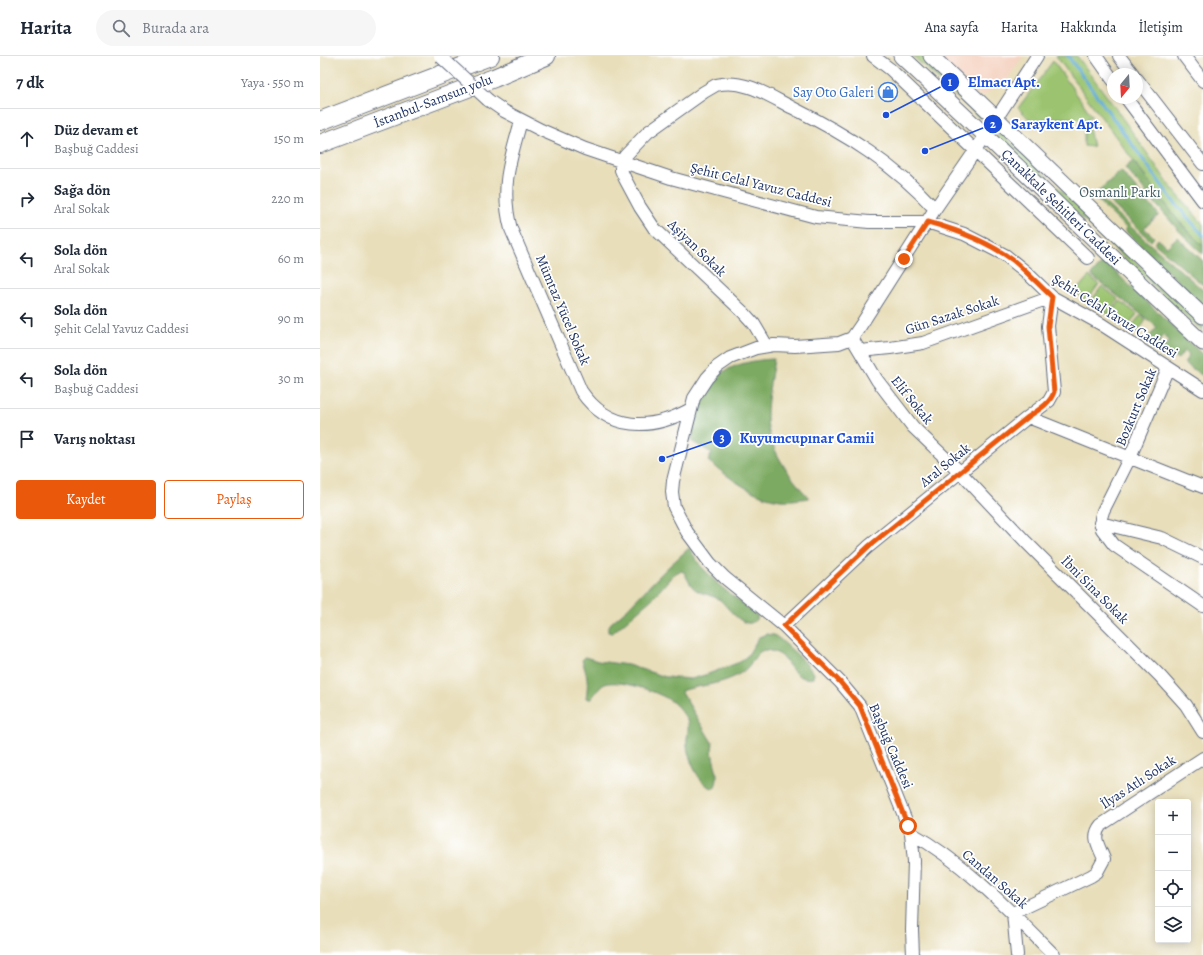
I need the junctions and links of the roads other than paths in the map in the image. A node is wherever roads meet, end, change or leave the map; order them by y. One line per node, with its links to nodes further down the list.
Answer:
1 (440, 56): 18 (street, Şehit Celal Yavuz Caddesi, bridge)
2 (490, 56): 17 (highway, İstanbul-Samsun yolu)
3 (546, 56): 20 (highway, İstanbul-Samsun yolu)
4 (873, 56): 21 (street, Çanakkale Şehitleri Caddesi)
5 (901, 56): 19 (main road, Çanakkale Şehitleri Caddesi)
6 (931, 56): 16 (main road, Çanakkale Şehitleri Caddesi)
7 (1037, 56): 16 (street)
8 (1096, 56): 12 (street)
9 (1119, 56): 11 (street)
10 (1184, 56): 13 (street)
11 (1128, 68)
12 (1107, 72)
13 (1203, 81)
14 (1143, 87): 23 (street)
15 (1131, 104): 24 (street)
16 (996, 119): 19 (main road); 31 (main road, Çanakkale Şehitleri Caddesi)
17 (320, 120)
18 (521, 121): 22 (street, Şehit Celal Yavuz Caddesi); 38 (street, Mümtaz Yücel Sokak)
19 (986, 135): 21 (street); 25 (main road, Çanakkale Şehitleri Caddesi)
20 (320, 144)
21 (975, 150): 26 (street); 27 (street, Çanakkale Şehitleri Caddesi)
22 (621, 162): 26 (street); 28 (street, Şehit Celal Yavuz Caddesi); 34 (street, Aşiyan Sokak)
23 (1203, 164)
24 (1201, 194)
25 (1051, 198): 27 (street); 33 (main road, Çanakkale Şehitleri Caddesi)
26 (935, 210): 28 (street)
27 (1039, 211): 29 (street, Çanakkale Şehitleri Caddesi)
28 (928, 222): 30 (street, Şehit Celal Yavuz Caddesi); 32 (street)
29 (1088, 258)
30 (1052, 297): 35 (street, Gün Sazak Sokak); 36 (street, Şehit Celal Yavuz Caddesi); 39 (street, Aral Sokak)
31 (1203, 316)
32 (852, 338): 34 (street, Başbuğ Caddesi); 35 (street, Elif Sokak)
33 (1203, 343)
34 (767, 346): 38 (street, Başbuğ Caddesi)
35 (860, 351): 41 (street, Elif Sokak)
36 (1168, 368): 37 (street, Şehit Celal Yavuz Caddesi); 40 (street, Bozkurt Sokak)
37 (1203, 390)
38 (691, 409): 46 (street, Başbuğ Caddesi)
39 (1028, 417): 40 (street); 41 (street, Aral Sokak)
40 (1130, 457): 42 (street); 43 (street, Bozkurt Sokak)
41 (960, 472): 46 (street, Aral Sokak); 47 (street, İbni Sina Sokak)
42 (1203, 487)
43 (1100, 523): 44 (street); 45 (street)
44 (1203, 558)
45 (1203, 606)
46 (784, 626): 49 (street, Başbuğ Caddesi)
47 (1203, 732)
48 (1203, 758): 50 (street, İlyas Atlı Sokak)
49 (911, 833): 50 (street, Candan Sokak); 51 (street, Başbuğ Caddesi)
50 (1013, 913): 52 (street); 53 (street, Candan Sokak)
51 (913, 955)
52 (1017, 955)
53 (1054, 955)

